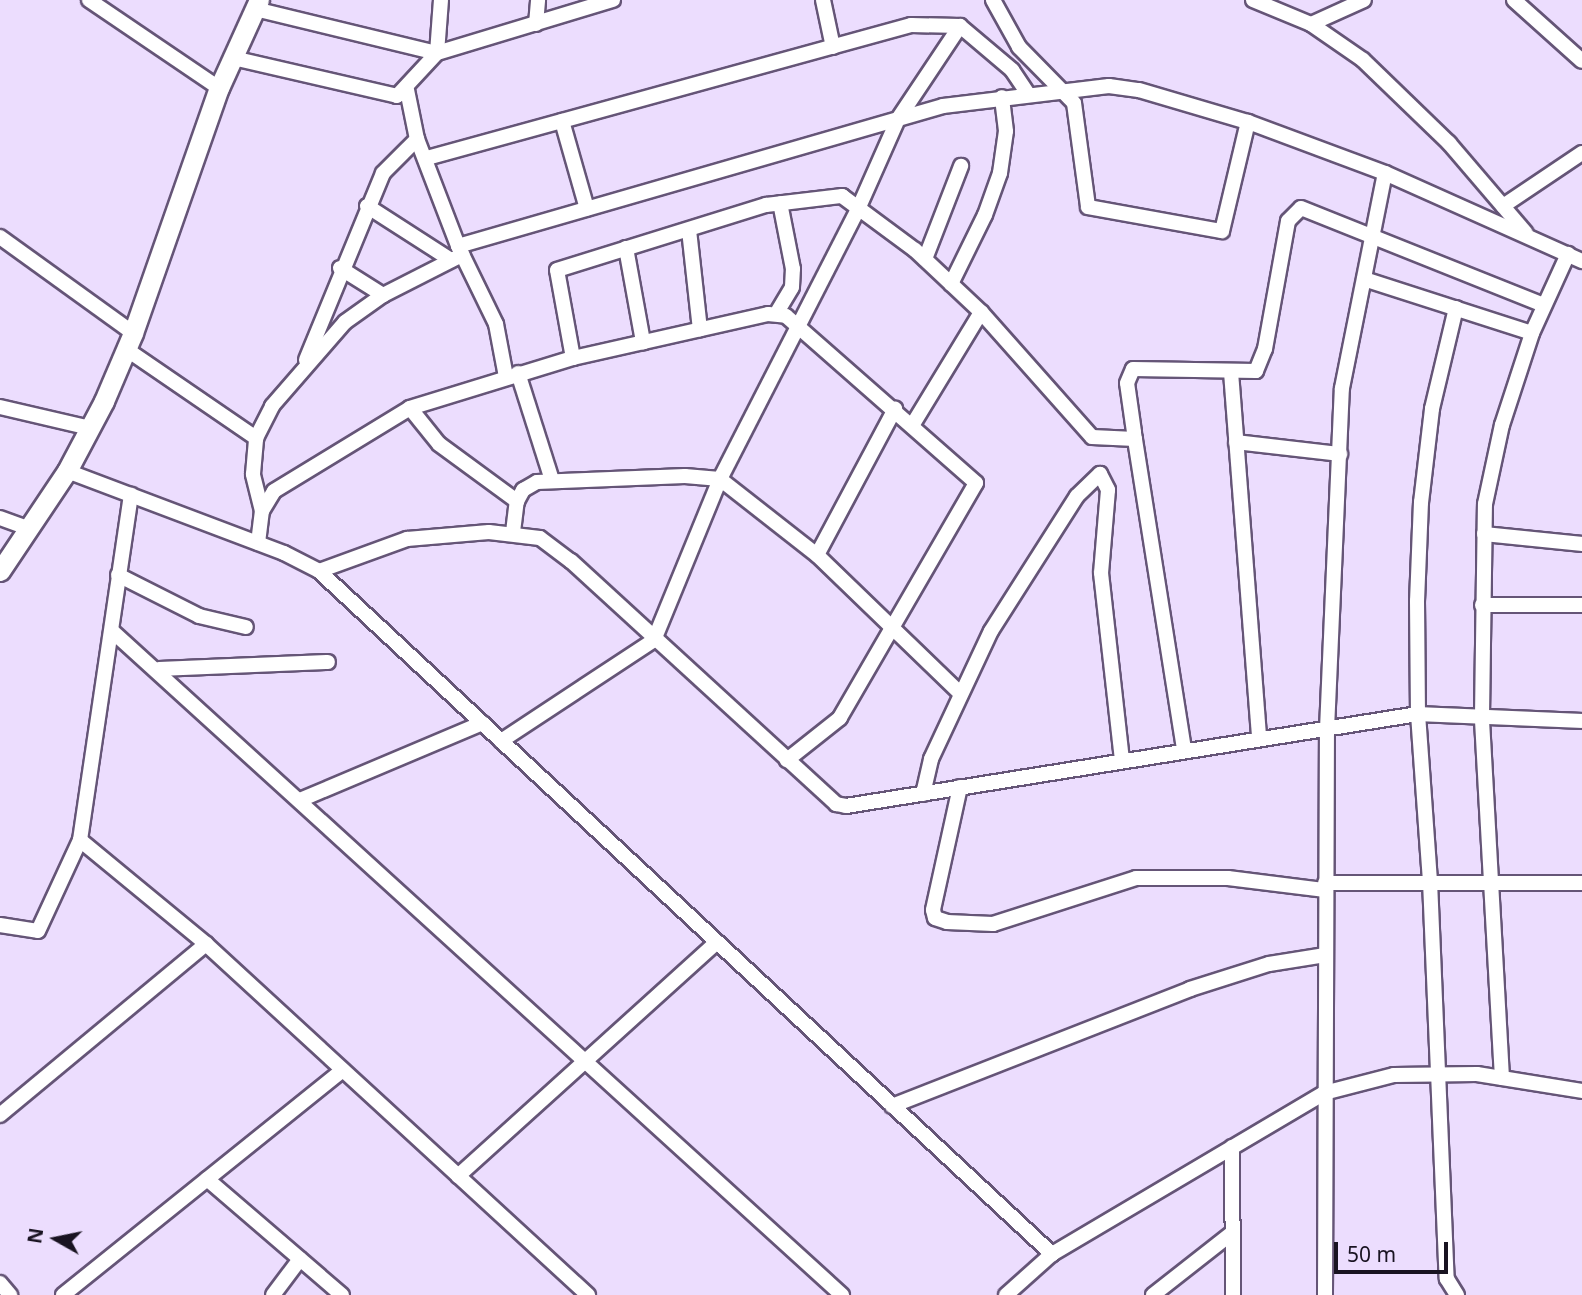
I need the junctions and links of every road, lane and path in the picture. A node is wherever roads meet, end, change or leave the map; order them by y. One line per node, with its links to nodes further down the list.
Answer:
1 (89, 0): 18 (street)
2 (441, 0): 15 (street)
3 (538, 0): 11 (street)
4 (613, 0): 11 (street)
5 (823, 0): 14 (street)
6 (993, 0): 20 (street)
7 (1253, 0): 12 (street)
8 (1364, 0): 12 (street)
9 (1514, 0): 17 (street)
10 (257, 5): 15 (street); 16 (main road)
11 (536, 24): 15 (street)
12 (1311, 24): 33 (street)
13 (960, 26): 14 (street); 21 (street); 23 (street)
14 (833, 47): 24 (street)
15 (438, 53): 19 (street)
16 (233, 58): 18 (main road); 19 (street)
17 (1582, 61)
18 (219, 88): 56 (main road)
19 (407, 90): 26 (street)
20 (1060, 90): 21 (street); 25 (street); 25 (street)
21 (1032, 93): 22 (street)
22 (1002, 97): 23 (street); 47 (street)
23 (898, 119): 34 (street); 35 (street)
24 (562, 121): 28 (street); 35 (street)
25 (1248, 122): 30 (street)
26 (417, 139): 28 (street); 32 (street)
27 (1582, 153): 33 (street)
28 (427, 158): 41 (street)
29 (961, 166): 43 (street)
30 (1385, 173): 37 (street); 39 (street)
31 (780, 203): 34 (street); 36 (street); 52 (street)
32 (367, 205): 41 (street); 45 (street)
33 (1503, 206): 39 (street)
34 (859, 207): 43 (street); 53 (street)
35 (587, 209): 41 (street)
36 (689, 230): 40 (street); 54 (street)
37 (1372, 235): 46 (street); 49 (street); 60 (street)
38 (0, 237): 56 (street)
39 (1530, 237): 42 (street)
40 (626, 248): 57 (street); 58 (street)
41 (457, 254): 48 (street); 61 (street)
42 (1568, 254): 44 (street); 49 (street)
43 (925, 259): 47 (street)
44 (1582, 261)
45 (341, 268): 48 (street); 59 (street)
46 (1364, 279): 50 (street); 70 (street)
47 (951, 284): 51 (street)
48 (383, 295): 59 (street)
49 (1541, 304): 55 (street)
50 (1456, 308): 55 (street); 96 (street)
51 (981, 312): 65 (street); 68 (street)
52 (776, 314): 53 (street); 54 (street)
53 (797, 324): 64 (street); 72 (street)
54 (700, 329): 57 (street)
55 (1532, 332): 80 (street)
56 (130, 341): 66 (main road); 67 (street)
57 (643, 342): 58 (street)
58 (573, 358): 61 (street)
59 (304, 365): 67 (street)
60 (1231, 372): 68 (street); 69 (street)
61 (512, 375): 63 (street); 73 (street)
62 (0, 407): 66 (street)
63 (410, 408): 75 (street); 76 (street)
64 (895, 409): 65 (street); 83 (street)
65 (913, 424): 90 (street)
66 (90, 428): 71 (main road)
67 (256, 438): 76 (street)
68 (1129, 439): 103 (street)
69 (1236, 442): 70 (street); 101 (street)
70 (1340, 454): 100 (street)
71 (67, 471): 74 (street); 78 (main road)
72 (720, 479): 73 (street); 83 (street); 92 (street)
73 (552, 480): 75 (street)
74 (131, 495): 81 (street); 86 (street)
75 (517, 501): 79 (street)
76 (262, 511): 81 (street)
77 (0, 518): 78 (street)
78 (31, 529): 84 (main road)
79 (513, 532): 85 (street); 92 (street)
80 (1484, 534): 82 (street); 87 (street)
81 (258, 543): 85 (street)
82 (1582, 544)
83 (817, 555): 90 (street)
84 (0, 571)
85 (319, 571): 99 (street)
86 (118, 575): 89 (street); 91 (street)
87 (1482, 605): 88 (street); 97 (street)
88 (1582, 605)
89 (246, 627)
90 (889, 628): 95 (street); 105 (street)
91 (112, 631): 94 (street); 109 (street)
92 (654, 640): 102 (street); 105 (street)
93 (328, 662): 94 (street)
94 (159, 669): 108 (street)
95 (957, 691): 104 (street); 107 (street)
96 (1418, 714): 97 (street); 100 (street); 110 (street)
97 (1482, 716): 98 (street); 111 (street)
98 (1582, 721)
99 (482, 723): 102 (street); 108 (street)
100 (1327, 729): 101 (street); 113 (street)
101 (1259, 739): 103 (street)
102 (501, 741): 115 (street)
103 (1184, 749): 104 (street)
104 (1122, 759): 106 (street)
105 (787, 760): 107 (street)
106 (960, 788): 107 (street); 113 (street)
107 (917, 795)
108 (300, 800): 118 (street)
109 (80, 840): 114 (street); 116 (street)
110 (1430, 881): 111 (street); 113 (street); 120 (street)
111 (1493, 883): 112 (street); 121 (street)
112 (1582, 883)
113 (1325, 886): 117 (street)
114 (0, 925)
115 (717, 942): 118 (street); 124 (street)
116 (205, 944): 119 (street); 125 (street)
117 (1325, 954): 123 (street); 124 (street)
118 (585, 1062): 127 (street); 138 (street)
119 (343, 1070): 127 (street); 128 (street)
120 (1439, 1074): 121 (street); 123 (street); 143 (street)
121 (1502, 1078): 122 (street)
122 (1582, 1091)
123 (1324, 1093): 126 (street); 142 (street)
124 (892, 1106): 130 (street)
125 (0, 1115)
126 (1232, 1147): 129 (street); 130 (street)
127 (458, 1176): 133 (street)
128 (207, 1179): 131 (street); 135 (street)
129 (1232, 1233): 140 (street); 141 (street)
130 (1052, 1254): 139 (street)
131 (300, 1259): 136 (street); 137 (street)
132 (0, 1283): 134 (street)
133 (585, 1294)
134 (9, 1295)
135 (64, 1295)
136 (273, 1295)
137 (342, 1295)
138 (842, 1295)
139 (1006, 1295)
140 (1153, 1295)
141 (1233, 1295)
142 (1325, 1295)
143 (1457, 1295)

